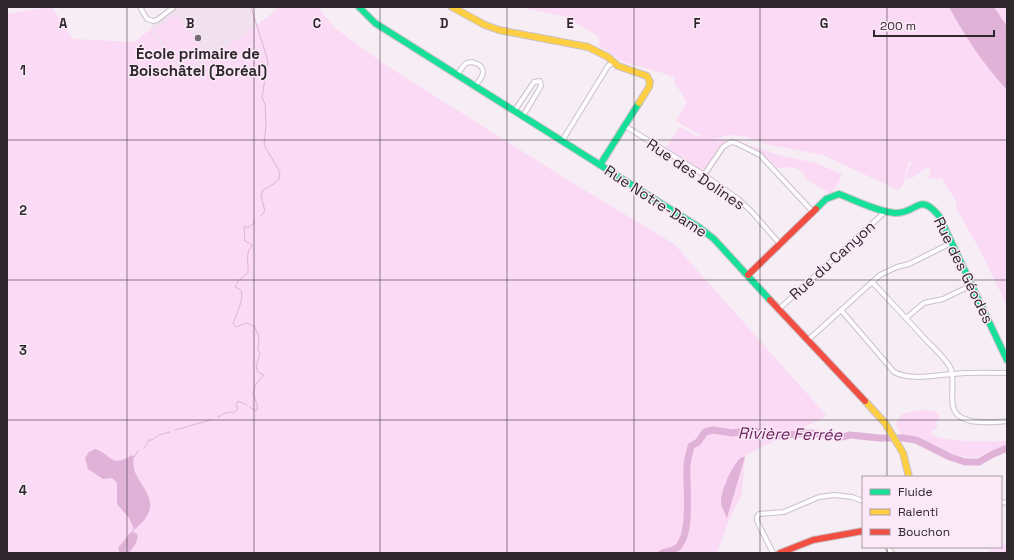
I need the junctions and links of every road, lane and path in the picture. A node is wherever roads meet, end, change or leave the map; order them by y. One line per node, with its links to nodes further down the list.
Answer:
1 (140, 7): 2 (street)
2 (174, 7)
3 (359, 7): 6 (street, Rue Notre-Dame)
4 (452, 7): 5 (street)
5 (614, 62): 10 (street); 11 (street)
6 (457, 75): 7 (street, Rue Notre-Dame); 7 (street)
7 (475, 86): 8 (street, Rue Notre-Dame)
8 (516, 110): 9 (street, Rue Notre-Dame); 9 (street)
9 (523, 116): 11 (street, Rue Notre-Dame)
10 (625, 126): 12 (street); 13 (street, Rue des Dolines)
11 (562, 141): 12 (street, Rue Notre-Dame)
12 (600, 165): 18 (street, Rue Notre-Dame)
13 (704, 175): 15 (street); 17 (street, Rue des Dolines)
14 (886, 211): 15 (street, Rue des Géodes); 16 (street, Rue des Géodes); 21 (street, Rue du Canyon)
15 (813, 212): 17 (street, Rue des Géodes)
16 (951, 243): 19 (street); 20 (street, Rue des Géodes)
17 (780, 244): 18 (street, Rue des Géodes)
18 (748, 275): 21 (street, Rue Notre-Dame)
19 (872, 282): 22 (street); 23 (street)
20 (972, 285): 23 (street); 25 (street, Rue des Géodes)
21 (779, 309): 24 (street, Rue Notre-Dame)
22 (841, 310): 24 (street); 27 (street)
23 (906, 318): 27 (street)
24 (808, 340): 29 (street, Rue Notre-Dame)
25 (1007, 360)
26 (1007, 373): 27 (street)
27 (952, 374): 28 (street)
28 (1007, 421)
29 (909, 476)
30 (862, 501): 32 (street)
31 (862, 531): 33 (street)
32 (773, 553)
33 (780, 553)

